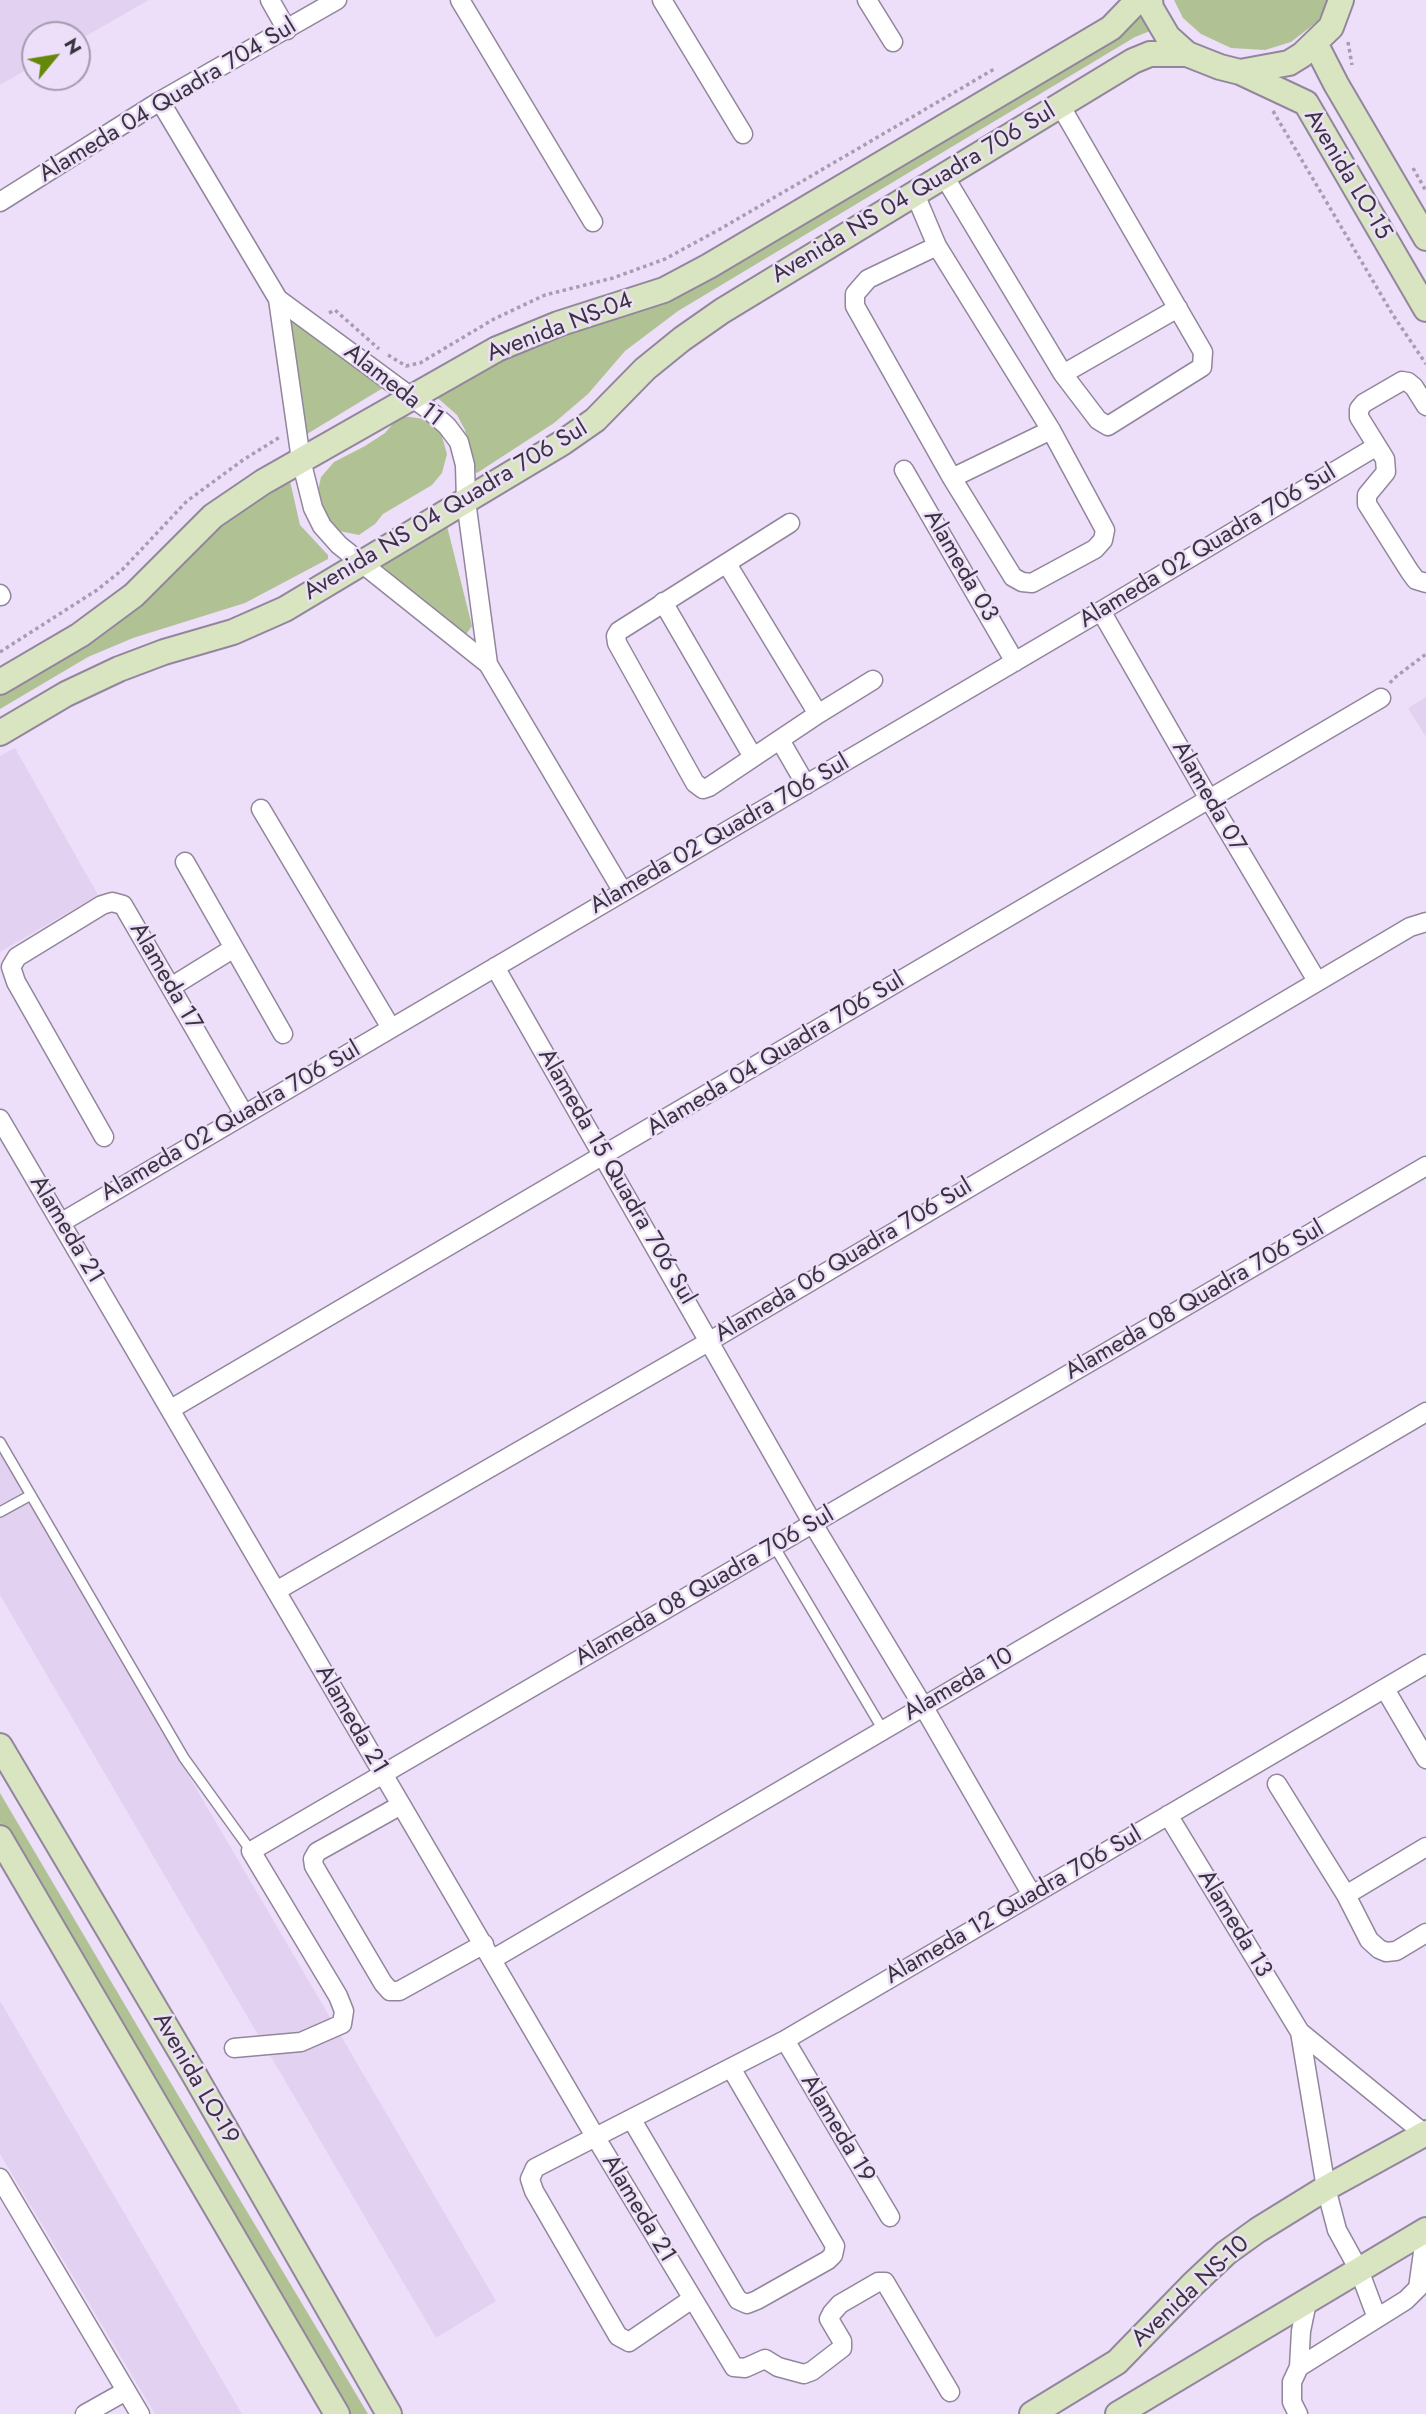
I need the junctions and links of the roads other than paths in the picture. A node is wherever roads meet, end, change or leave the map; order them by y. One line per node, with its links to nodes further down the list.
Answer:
1 (270, 0): 9 (street)
2 (337, 0): 9 (street, Alameda 04 Quadra 704 Sul)
3 (460, 0): 20 (street)
4 (662, 0): 16 (street)
5 (867, 0): 10 (street)
6 (1138, 0): 27 (street, Avenida NS-04)
7 (1150, 0): 12 (street)
8 (1341, 0): 11 (street)
9 (287, 30): 14 (street, Alameda 04 Quadra 704 Sul)
10 (893, 42)
11 (1315, 43): 13 (street); 21 (street, Avenida LO-15)
12 (1187, 54): 13 (street, Avenida LO-15); 15 (street, Avenida NS 04 Quadra 706 Sul)
13 (1240, 72): 25 (street, Avenida LO-15)
14 (160, 101): 19 (street, Alameda 04 Quadra 704 Sul); 23 (street, Alameda 11)
15 (1060, 105): 17 (street, Avenida NS 04 Quadra 706 Sul); 24 (street)
16 (743, 134)
17 (944, 176): 18 (street, Avenida NS 04 Quadra 706 Sul); 26 (street)
18 (915, 194): 22 (street); 34 (street, Avenida NS 04 Quadra 706 Sul)
19 (0, 202)
20 (593, 222)
21 (1426, 238)
22 (937, 246): 29 (street); 33 (street)
23 (278, 299): 27 (street, Alameda 11); 31 (street, Alameda 11)
24 (1178, 308): 26 (street); 26 (street)
25 (1426, 309)
26 (1063, 374)
27 (411, 396): 31 (street, Avenida NS-04); 34 (street, Alameda 11)
28 (1426, 406): 30 (street)
29 (1051, 430): 33 (street); 33 (street)
30 (1377, 446): 38 (street); 40 (street, Alameda 02 Quadra 706 Sul)
31 (301, 460): 36 (street, Alameda 11); 44 (street, Avenida NS-04)
32 (904, 470): 41 (street, Alameda 03)
33 (952, 478)
34 (466, 501): 36 (street, Avenida NS 04 Quadra 706 Sul); 42 (street, Alameda 11)
35 (790, 523): 37 (street)
36 (362, 564): 42 (street, Alameda 11); 47 (street, Avenida NS 04 Quadra 706 Sul)
37 (727, 564): 39 (street); 46 (street)
38 (1426, 583)
39 (663, 603): 49 (street); 49 (street)
40 (1101, 611): 41 (street, Alameda 02 Quadra 706 Sul); 51 (street, Alameda 07)
41 (1015, 662): 50 (street, Alameda 02 Quadra 706 Sul)
42 (488, 664): 54 (street, Alameda 11)
43 (873, 680): 46 (street)
44 (0, 682)
45 (1381, 698): 51 (street, Alameda 04 Quadra 706 Sul)
46 (818, 714): 48 (street)
47 (0, 733)
48 (780, 740): 49 (street); 50 (street)
49 (753, 757)
50 (806, 785): 54 (street, Alameda 02 Quadra 706 Sul)
51 (1209, 799): 58 (street, Alameda 07); 65 (street, Alameda 04 Quadra 706 Sul)
52 (261, 809): 60 (street)
53 (185, 862): 56 (street)
54 (623, 892): 57 (street, Alameda 02 Quadra 706 Sul)
55 (1418, 924): 58 (street, Alameda 06 Quadra 706 Sul)
56 (234, 948): 59 (street); 61 (street)
57 (495, 967): 60 (street, Alameda 02 Quadra 706 Sul); 65 (street, Alameda 15 Quadra 706 Sul)
58 (1317, 981): 68 (street, Alameda 06 Quadra 706 Sul)
59 (171, 987): 62 (street, Alameda 17); 64 (street, Alameda 17)
60 (391, 1028): 62 (street, Alameda 02 Quadra 706 Sul)
61 (283, 1034)
62 (244, 1114): 67 (street, Alameda 02 Quadra 706 Sul)
63 (0, 1119): 67 (street, Alameda 21)
64 (104, 1137)
65 (604, 1156): 68 (street, Alameda 15 Quadra 706 Sul); 69 (street, Alameda 04 Quadra 706 Sul)
66 (1425, 1170): 74 (street, Alameda 08 Quadra 706 Sul)
67 (62, 1222): 69 (street, Alameda 21)
68 (710, 1341): 74 (street, Alameda 15 Quadra 706 Sul); 76 (street, Alameda 06 Quadra 706 Sul)
69 (171, 1409): 76 (street, Alameda 21)
70 (1426, 1412): 79 (street, Alameda 10)
71 (0, 1442): 72 (lane)
72 (31, 1495): 73 (lane); 89 (lane)
73 (0, 1512)
74 (813, 1524): 75 (street, Alameda 08 Quadra 706 Sul); 79 (street, Alameda 15 Quadra 706 Sul)
75 (774, 1546): 80 (lane); 83 (street, Alameda 08 Quadra 706 Sul)
76 (276, 1591): 83 (street, Alameda 21)
77 (1426, 1664): 78 (street, Alameda 12 Quadra 706 Sul)
78 (1385, 1689): 82 (street); 86 (street, Alameda 12 Quadra 706 Sul)
79 (923, 1706): 80 (street, Alameda 10); 90 (street, Alameda 15 Quadra 706 Sul)
80 (883, 1730): 93 (street, Alameda 10)
81 (0, 1746): 115 (street, Avenida LO-19)
82 (1426, 1759)
83 (383, 1776): 85 (street, Alameda 21); 89 (street, Alameda 08 Quadra 706 Sul)
84 (1277, 1784): 91 (street)
85 (401, 1805): 93 (street, Alameda 21); 93 (street, Alameda 10)
86 (1168, 1815): 90 (street, Alameda 12 Quadra 706 Sul); 94 (street, Alameda 13)
87 (0, 1838): 114 (street, Avenida LO-19)
88 (1426, 1847): 91 (street)
89 (251, 1851): 96 (street)
90 (1032, 1895): 95 (street, Alameda 12 Quadra 706 Sul)
91 (1346, 1895): 92 (street)
92 (1426, 1933)
93 (488, 1952): 100 (street, Alameda 21)
94 (1300, 2032): 99 (street, Alameda 13); 102 (street, Alameda 13)
95 (785, 2040): 97 (street, Alameda 12 Quadra 706 Sul); 103 (street, Alameda 19)
96 (234, 2048)
97 (731, 2068): 98 (street, Alameda 12 Quadra 706 Sul); 98 (street)
98 (632, 2120): 100 (street, Alameda 12 Quadra 706 Sul)
99 (1425, 2134): 102 (street, Avenida NS-10)
100 (596, 2138): 106 (street, Alameda 21); 106 (street, Alameda 12 Quadra 706 Sul)
101 (0, 2178): 110 (street)
102 (1326, 2188): 105 (street, Alameda 13); 116 (street, Avenida NS-10)
103 (890, 2217)
104 (1426, 2231): 105 (street); 108 (street)
105 (1359, 2270): 107 (street); 108 (street, Alameda 13)
106 (692, 2299): 111 (street, Alameda 21)
107 (1307, 2302): 109 (street); 117 (street)
108 (1377, 2318): 109 (street)
109 (1298, 2367): 118 (street)
110 (126, 2391): 112 (street); 113 (street)
111 (950, 2392)
112 (85, 2414)
113 (139, 2414)
114 (337, 2414)
115 (389, 2414)
116 (1032, 2414)
117 (1118, 2414)
118 (1298, 2414)

